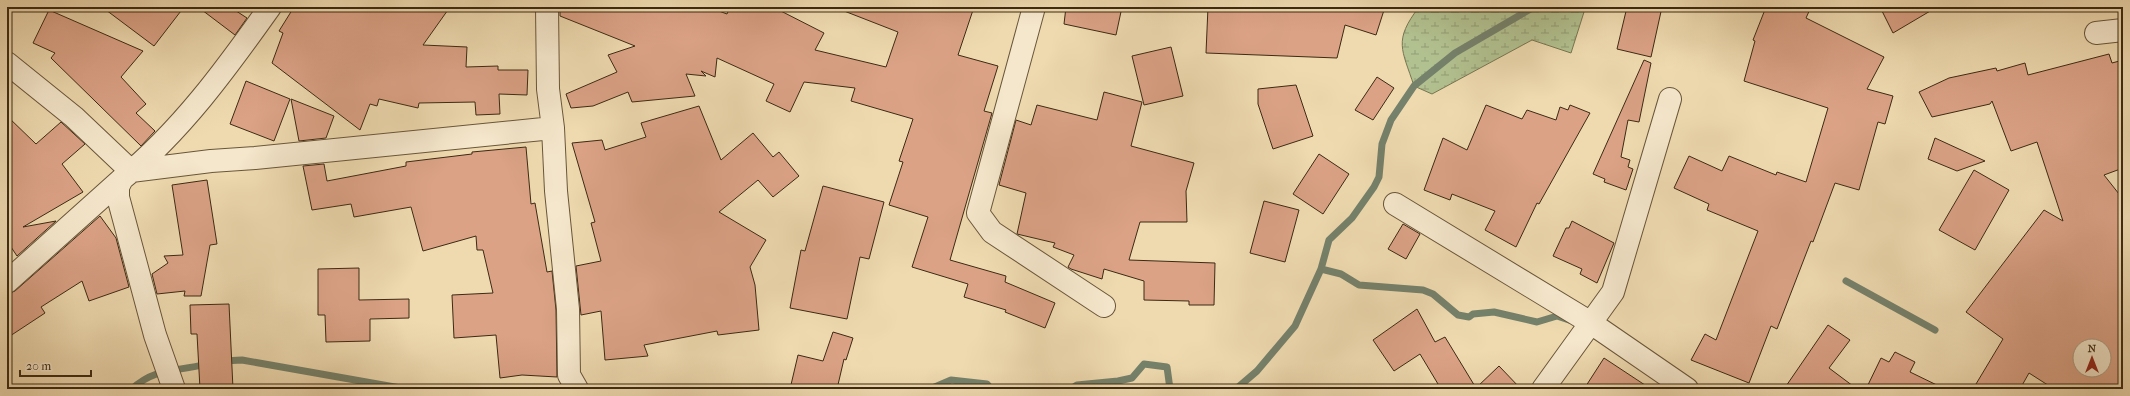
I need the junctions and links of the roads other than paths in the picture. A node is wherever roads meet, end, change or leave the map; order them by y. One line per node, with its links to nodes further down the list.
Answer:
1 (270, 7): 9 (street)
2 (547, 7): 8 (street)
3 (1034, 7): 12 (street)
4 (2123, 30): 5 (street)
5 (2096, 33)
6 (7, 63): 9 (street)
7 (1670, 99): 13 (street)
8 (553, 128): 9 (street); 15 (street)
9 (126, 175): 11 (street); 14 (street)
10 (1396, 204): 13 (street)
11 (7, 282)
12 (1104, 306)
13 (1591, 323): 16 (street); 17 (street)
14 (174, 389)
15 (577, 389)
16 (1544, 389)
17 (1687, 389)

